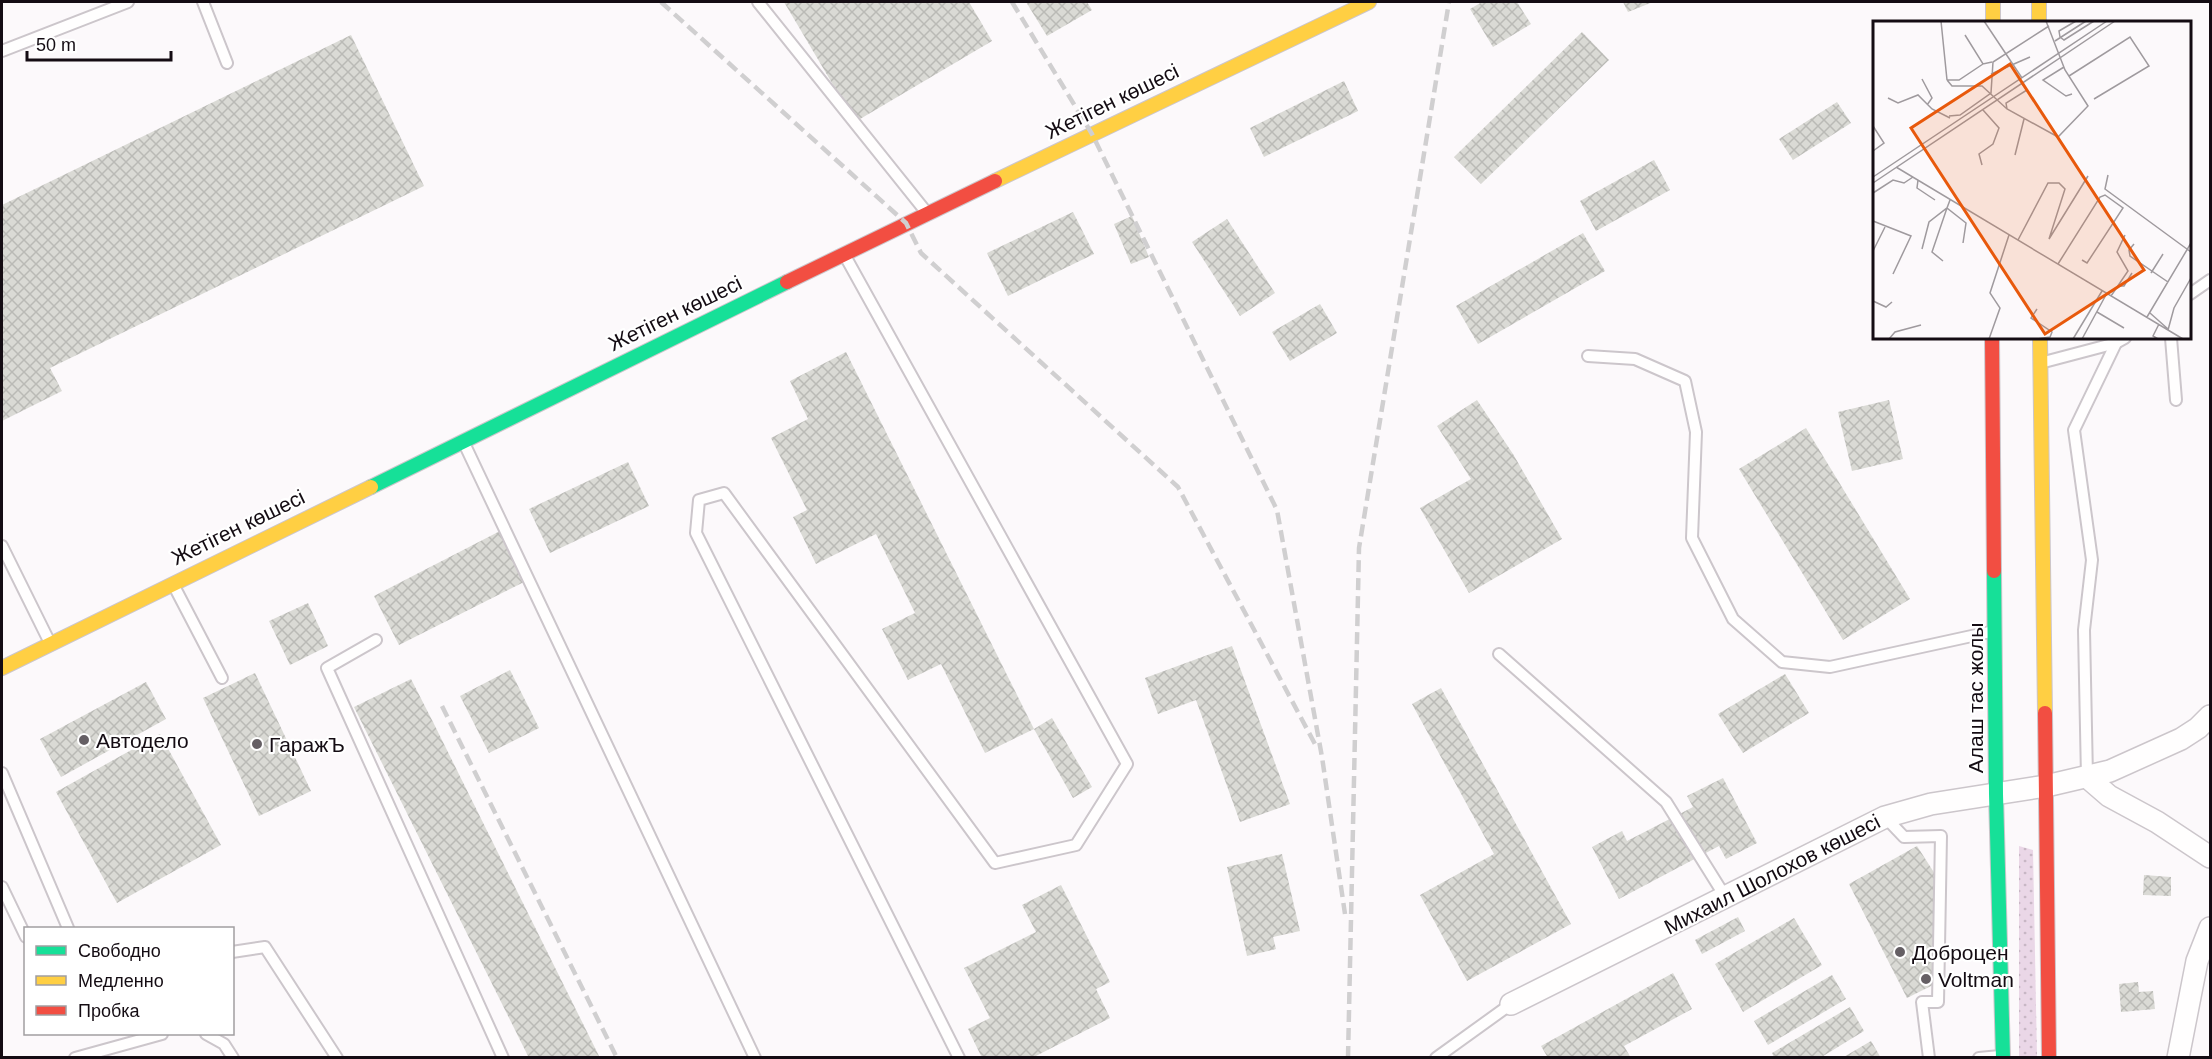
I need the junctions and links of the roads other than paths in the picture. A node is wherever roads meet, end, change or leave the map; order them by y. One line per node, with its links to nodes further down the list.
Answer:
1 (128, 2): 9 (lane)
2 (203, 2): 10 (lane)
3 (758, 2): 11 (lane)
4 (1369, 2): 11 (street, Жетіген көшесі)
5 (1993, 2): 7 (street)
6 (2039, 2): 8 (street)
7 (1993, 21)
8 (2039, 21)
9 (2, 51)
10 (227, 63)
11 (928, 213): 12 (street, Жетіген көшесі)
12 (844, 254): 22 (street, Жетіген көшесі); 55 (lane)
13 (2211, 280): 14 (lane)
14 (2191, 293)
15 (1992, 339): 25 (street, Алаш тас жолы)
16 (2040, 339): 20 (street)
17 (2171, 339): 21 (lane)
18 (2120, 340): 20 (lane); 33 (lane)
19 (1588, 356): 25 (lane)
20 (2041, 363): 34 (street)
21 (2176, 400)
22 (463, 440): 24 (street, Жетіген көшесі); 54 (lane)
23 (2, 546): 27 (lane)
24 (172, 583): 27 (street, Жетіген көшесі); 30 (lane)
25 (1996, 630): 36 (street, Алаш тас жолы)
26 (376, 640): 53 (lane)
27 (50, 644): 29 (street, Жетіген көшесі)
28 (1499, 654): 40 (lane)
29 (2, 665)
30 (222, 678)
31 (2211, 716): 33 (street, Михаил Шолохов көшесі)
32 (2, 773): 35 (lane)
33 (2087, 777): 34 (street, Михаил Шолохов көшесі); 38 (street)
34 (2046, 786): 36 (street, Михаил Шолохов көшесі); 59 (street)
35 (4, 793): 41 (lane)
36 (1996, 794): 37 (street, Михаил Шолохов көшесі); 49 (street, Алаш тас жолы)
37 (1885, 817): 40 (street, Михаил Шолохов көшесі); 57 (lane)
38 (2211, 857)
39 (2, 887): 43 (lane)
40 (1726, 898): 45 (street, Михаил Шолохов көшесі)
41 (68, 927)
42 (2211, 928): 60 (street)
43 (24, 933)
44 (234, 952): 52 (lane)
45 (1511, 1004): 56 (lane)
46 (159, 1035): 48 (lane)
47 (208, 1035): 51 (lane)
48 (95, 1055): 50 (lane)
49 (2003, 1057): 58 (lane)
50 (75, 1058)
51 (233, 1058)
52 (337, 1058)
53 (503, 1058)
54 (755, 1058)
55 (959, 1058)
56 (1436, 1058)
57 (1929, 1058)
58 (1979, 1058)
59 (2049, 1058)
60 (2178, 1058)

